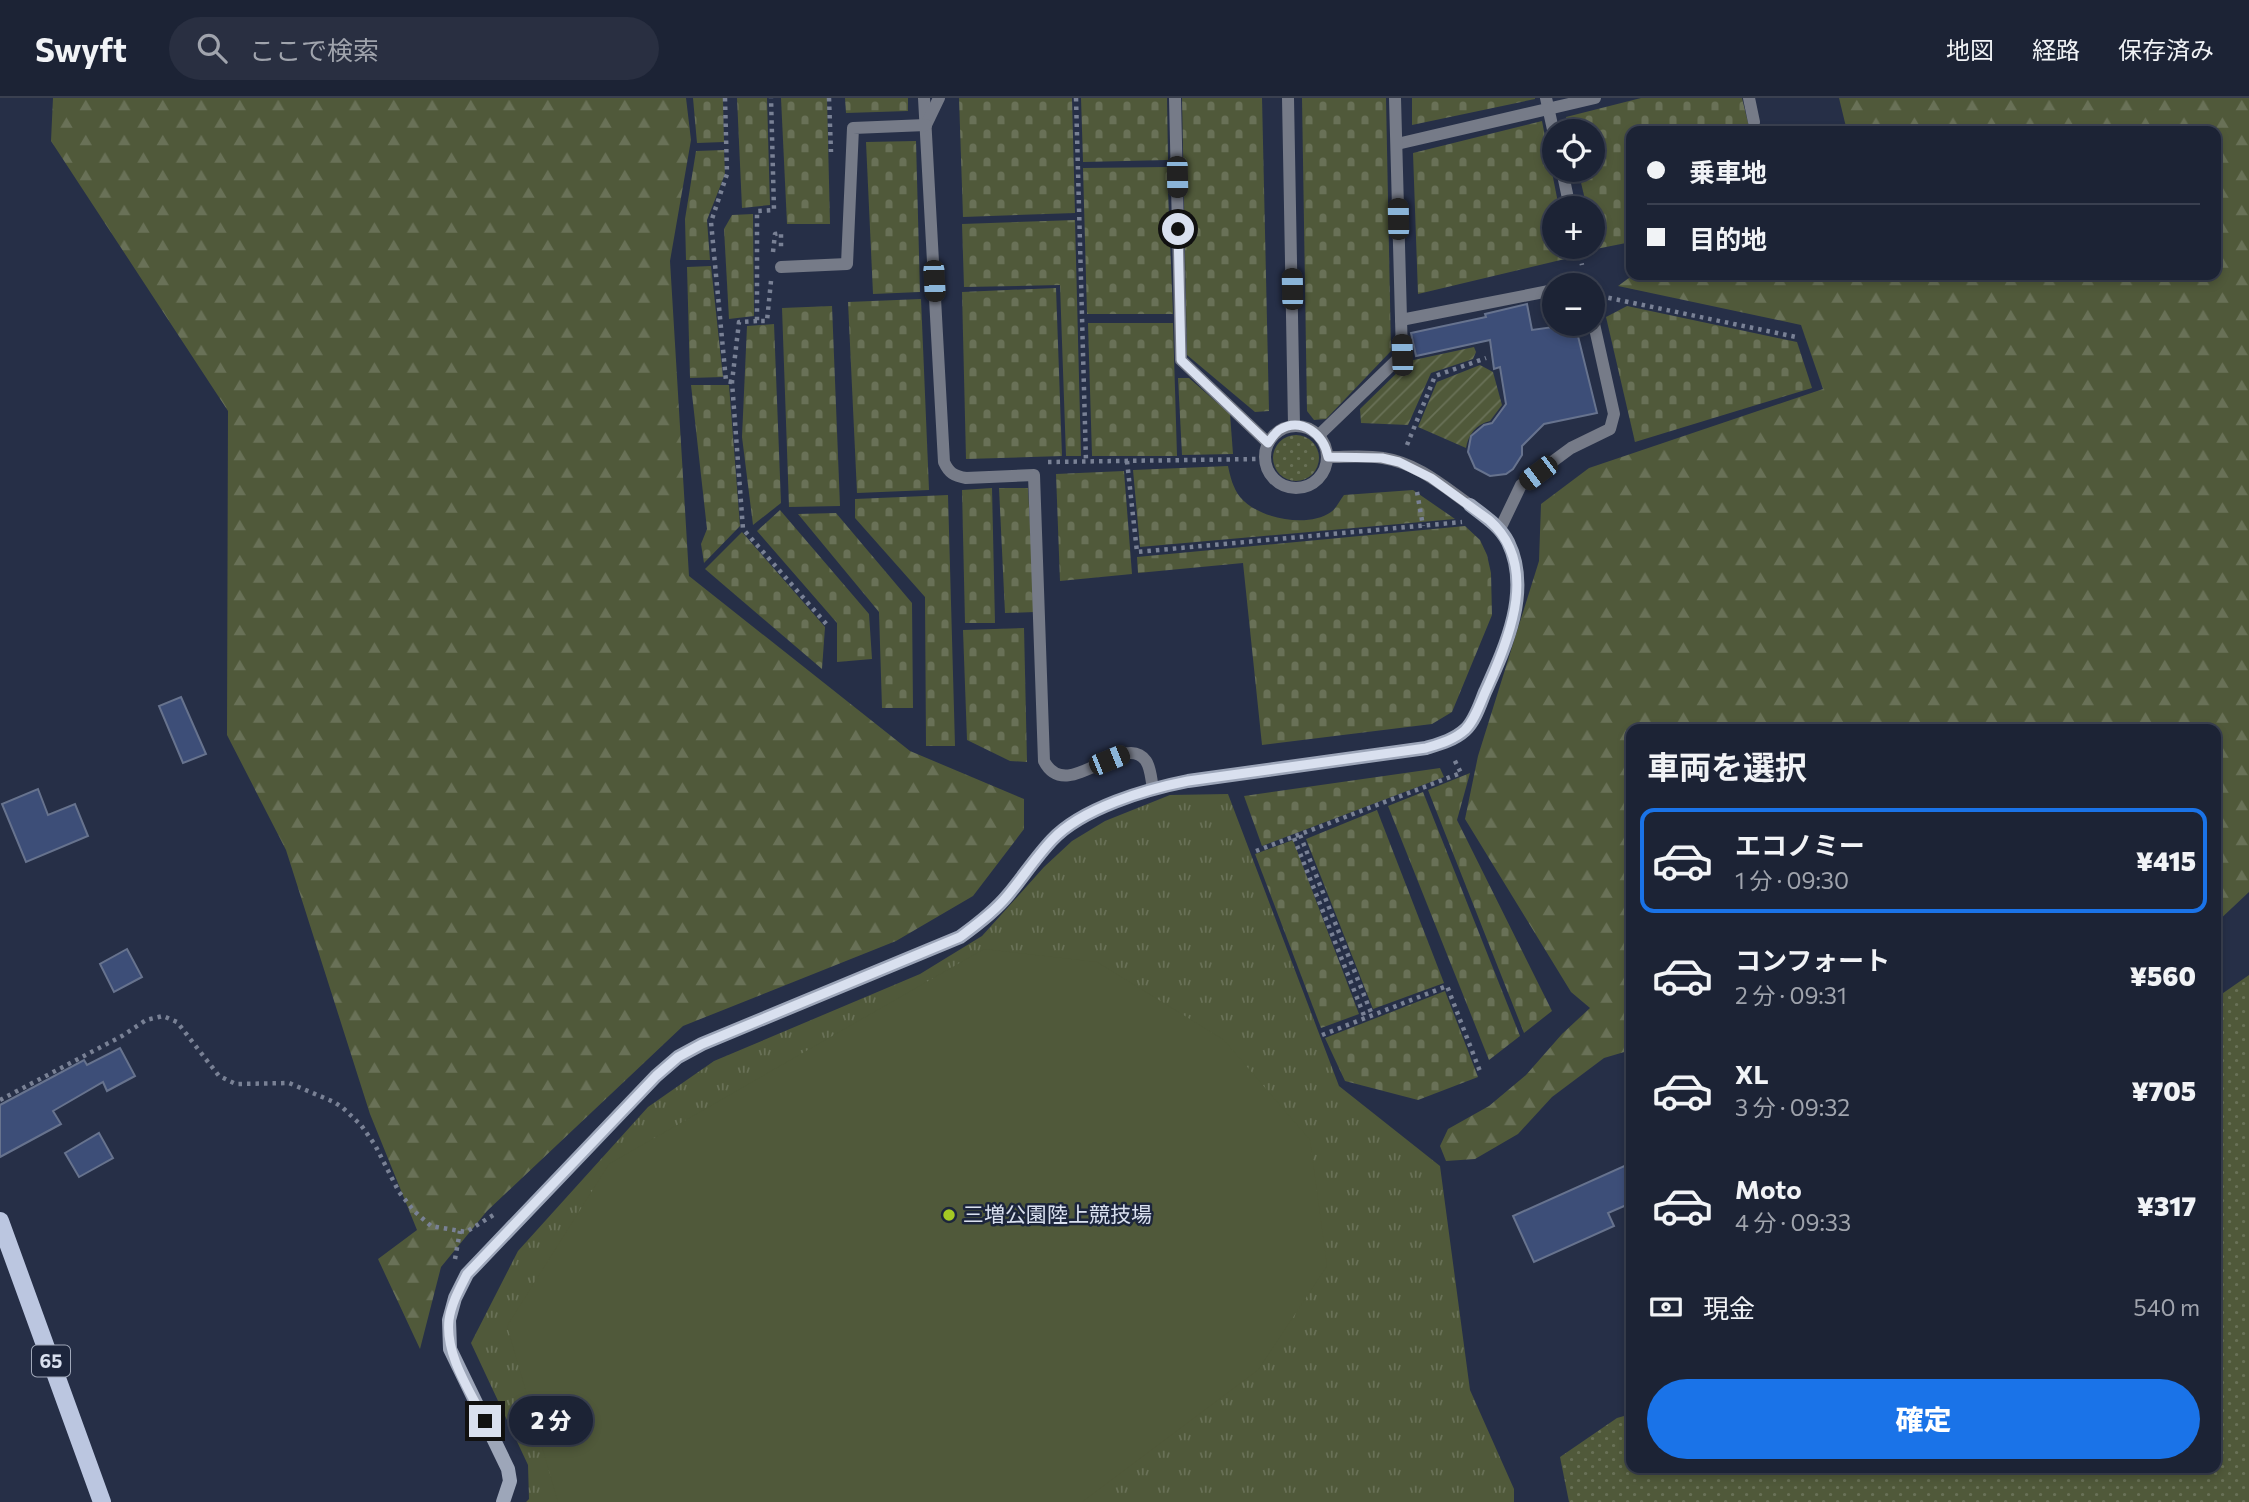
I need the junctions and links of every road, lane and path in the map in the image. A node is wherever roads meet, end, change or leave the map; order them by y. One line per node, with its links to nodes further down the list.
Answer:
1 (725, 98): 23 (path)
2 (771, 98): 19 (path)
3 (924, 98): 13 (lane)
4 (939, 98): 13 (lane)
5 (1076, 98): 30 (path)
6 (1175, 98): 26 (lane)
7 (1288, 98): 24 (lane)
8 (1395, 98): 14 (lane)
9 (1595, 98): 11 (lane)
10 (1749, 98): 12 (lane)
11 (1548, 103): 14 (lane)
12 (1754, 122)
13 (926, 125): 15 (lane); 32 (lane)
14 (1396, 144): 18 (lane)
15 (775, 265): 15 (path); 19 (path)
16 (1542, 292): 18 (lane)
17 (1605, 297): 21 (path)
18 (1401, 320): 25 (lane)
19 (757, 321): 23 (path)
20 (1597, 336): 35 (lane)
21 (1797, 337)
22 (1486, 358): 31 (path)
23 (732, 382): 37 (path)
24 (1294, 425): 25 (lane); 26 (lane)
25 (1319, 435): 27 (lane)
26 (1268, 443): 28 (lane)
27 (1328, 457): 28 (lane); 31 (lane)
28 (1264, 459): 29 (path)
29 (1127, 461): 30 (path); 36 (path)
30 (1086, 462): 32 (path)
31 (1399, 462): 34 (lane)
32 (1034, 475): 39 (lane)
33 (1416, 484): 36 (path)
34 (1469, 505): 35 (street)
35 (1494, 524): 36 (path); 39 (street)
36 (1423, 526)
37 (829, 627)
38 (1454, 759): 40 (path)
39 (1153, 788): 53 (street)
40 (1300, 835): 41 (path); 43 (path)
41 (1294, 838): 42 (path); 44 (path)
42 (1256, 851)
43 (1372, 1015): 44 (path); 46 (path)
44 (1365, 1018): 45 (path)
45 (1322, 1035)
46 (1481, 1074)
47 (0, 1100): 50 (path)
48 (498, 1211): 50 (path)
49 (0, 1221): 52 (main road, 65)
50 (460, 1231): 51 (path)
51 (455, 1260)
52 (102, 1502)
53 (503, 1502)

